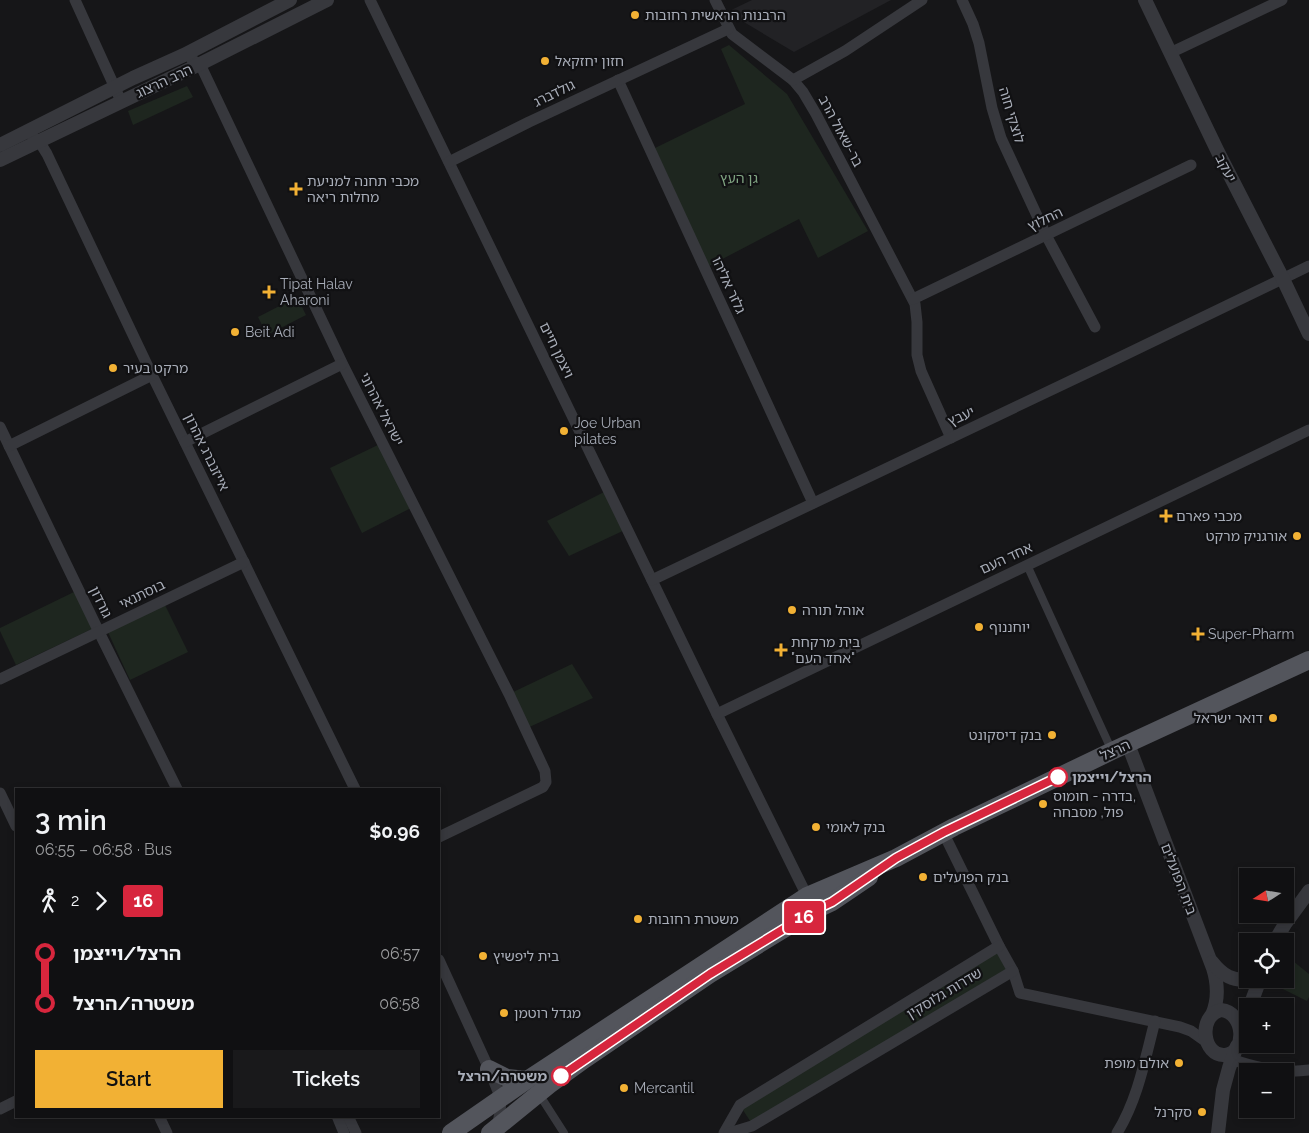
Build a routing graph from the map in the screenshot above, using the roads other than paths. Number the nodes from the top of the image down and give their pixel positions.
1 (75, 0) edge
2 (290, 0) edge
3 (327, 0) edge
4 (370, 0) edge
5 (715, 0) edge
6 (922, 0) edge
7 (962, 0) edge
8 (1145, 0) edge
9 (1282, 0) edge
10 (728, 29) junction
11 (1170, 54) junction
12 (184, 56) junction
13 (200, 64) junction
14 (618, 80) junction
15 (792, 80) junction
16 (115, 87) junction
17 (121, 101) junction
18 (27, 132) junction
19 (39, 141) junction
20 (0, 145) edge
21 (0, 160) edge
22 (449, 162) junction
23 (1191, 165) dead end
24 (1046, 235) junction
25 (1309, 266) edge
26 (1283, 279) junction
27 (912, 300) junction
28 (1095, 327) dead end
29 (1309, 334) edge
30 (342, 364) junction
31 (152, 375) junction
32 (0, 427) edge
33 (1309, 430) edge
34 (951, 438) junction
35 (186, 442) junction
36 (8, 446) junction
37 (813, 503) junction
38 (244, 562) junction
39 (1027, 565) junction
40 (652, 580) junction
41 (99, 632) junction
42 (1309, 660) edge
43 (0, 679) edge
44 (717, 714) junction
45 (1128, 744) junction
46 (1112, 752) junction
47 (177, 788) edge
48 (355, 788) edge
49 (0, 794) edge
50 (15, 824) edge
51 (944, 832) junction
52 (440, 837) edge
53 (1309, 891) edge
54 (811, 903) junction
55 (1280, 933) edge
56 (999, 946) junction
57 (1210, 959) junction
58 (440, 962) edge
59 (1013, 970) junction
60 (1239, 980) edge
61 (1210, 1017) junction
62 (1155, 1021) junction
63 (1180, 1026) junction
64 (1239, 1028) edge
65 (1225, 1049) junction
66 (489, 1069) junction
67 (1309, 1070) edge
68 (527, 1080) junction
69 (1223, 1090) junction
70 (539, 1094) junction
71 (501, 1099) junction
72 (15, 1102) edge
73 (0, 1109) edge
74 (160, 1118) edge
75 (337, 1118) edge
76 (349, 1118) edge
77 (493, 1131) edge
78 (167, 1133) edge
79 (344, 1133) edge
80 (356, 1133) edge
81 (451, 1133) edge
82 (564, 1133) edge
83 (724, 1133) edge
84 (729, 1133) edge
85 (1117, 1133) edge
86 (1218, 1133) edge

1 - 16 street
2 - 12 street, הרב הרצוג
3 - 13 street, הרב הרצוג
4 - 22 street, ויצמן חיים
5 - 10 street, בר-שאול הרב
6 - 15 street
7 - 24 street, לוצקי חוה
8 - 11 street, יעקב
9 - 11 street
10 - 14 street, גולדברג
10 - 15 street, בר-שאול הרב
11 - 26 street, יעקב
12 - 13 street
12 - 16 street, הרב הרצוג
13 - 17 street, הרב הרצוג
13 - 30 street, ישראל אהרוני
14 - 22 street, גולדברג
14 - 37 street, גלזר אליהו
15 - 27 street, בר-שאול הרב
16 - 17 street
16 - 18 street, הרב הרצוג
17 - 19 street, הרב הרצוג
18 - 19 street, אייזנברג אהרון
18 - 20 street, הרב הרצוג
19 - 21 street, הרב הרצוג
19 - 31 street, אייזנברג אהרון
22 - 40 street, ויצמן חיים
23 - 24 street, החלוץ
24 - 27 street, החלוץ
24 - 28 street, לוצקי חוה
25 - 26 street, יעבץ
26 - 29 street, יעקב
26 - 34 street, יעבץ
27 - 34 street, בר-שאול הרב
30 - 35 street
30 - 52 street, ישראל אהרוני
31 - 35 street, אייזנברג אהרון
31 - 36 street
32 - 36 street, גורדון
33 - 39 street, אחד העם
34 - 37 street, יעבץ
35 - 38 street, אייזנברג אהרון
36 - 41 street, גורדון
37 - 40 street, יעבץ
38 - 41 street, בוסתנאי
38 - 48 street, אייזנברג אהרון
39 - 44 street, אחד העם
39 - 46 street
40 - 44 street, ויצמן חיים
41 - 43 street, בוסתנאי
41 - 47 street, גורדון
42 - 45 main road, הרצל
44 - 54 street, ויצמן חיים
45 - 46 main road, הרצל
45 - 57 street, בית הפועלים
46 - 51 main road, הרצל
49 - 50 street
51 - 54 main road, הרצל
51 - 56 street
53 - 55 street
54 - 68 main road, הרצל
54 - 70 main road, הרצל
56 - 59 street
56 - 83 street, שדרות גלוסקין
57 - 60 street
57 - 61 street, בית הפועלים
58 - 66 street
59 - 62 street
59 - 84 street, שדרות גלוסקין
61 - 63 street
61 - 65 street
61 - 65 street
62 - 63 street
62 - 85 street
63 - 65 street
64 - 65 street
65 - 67 street
65 - 69 street
65 - 69 street
66 - 68 main road
66 - 71 street
68 - 71 main road, הרצל
69 - 86 street
70 - 77 main road, הרצל
70 - 82 street
71 - 77 street
71 - 81 main road, הרצל
72 - 73 street
74 - 78 street
75 - 79 street
76 - 80 street

